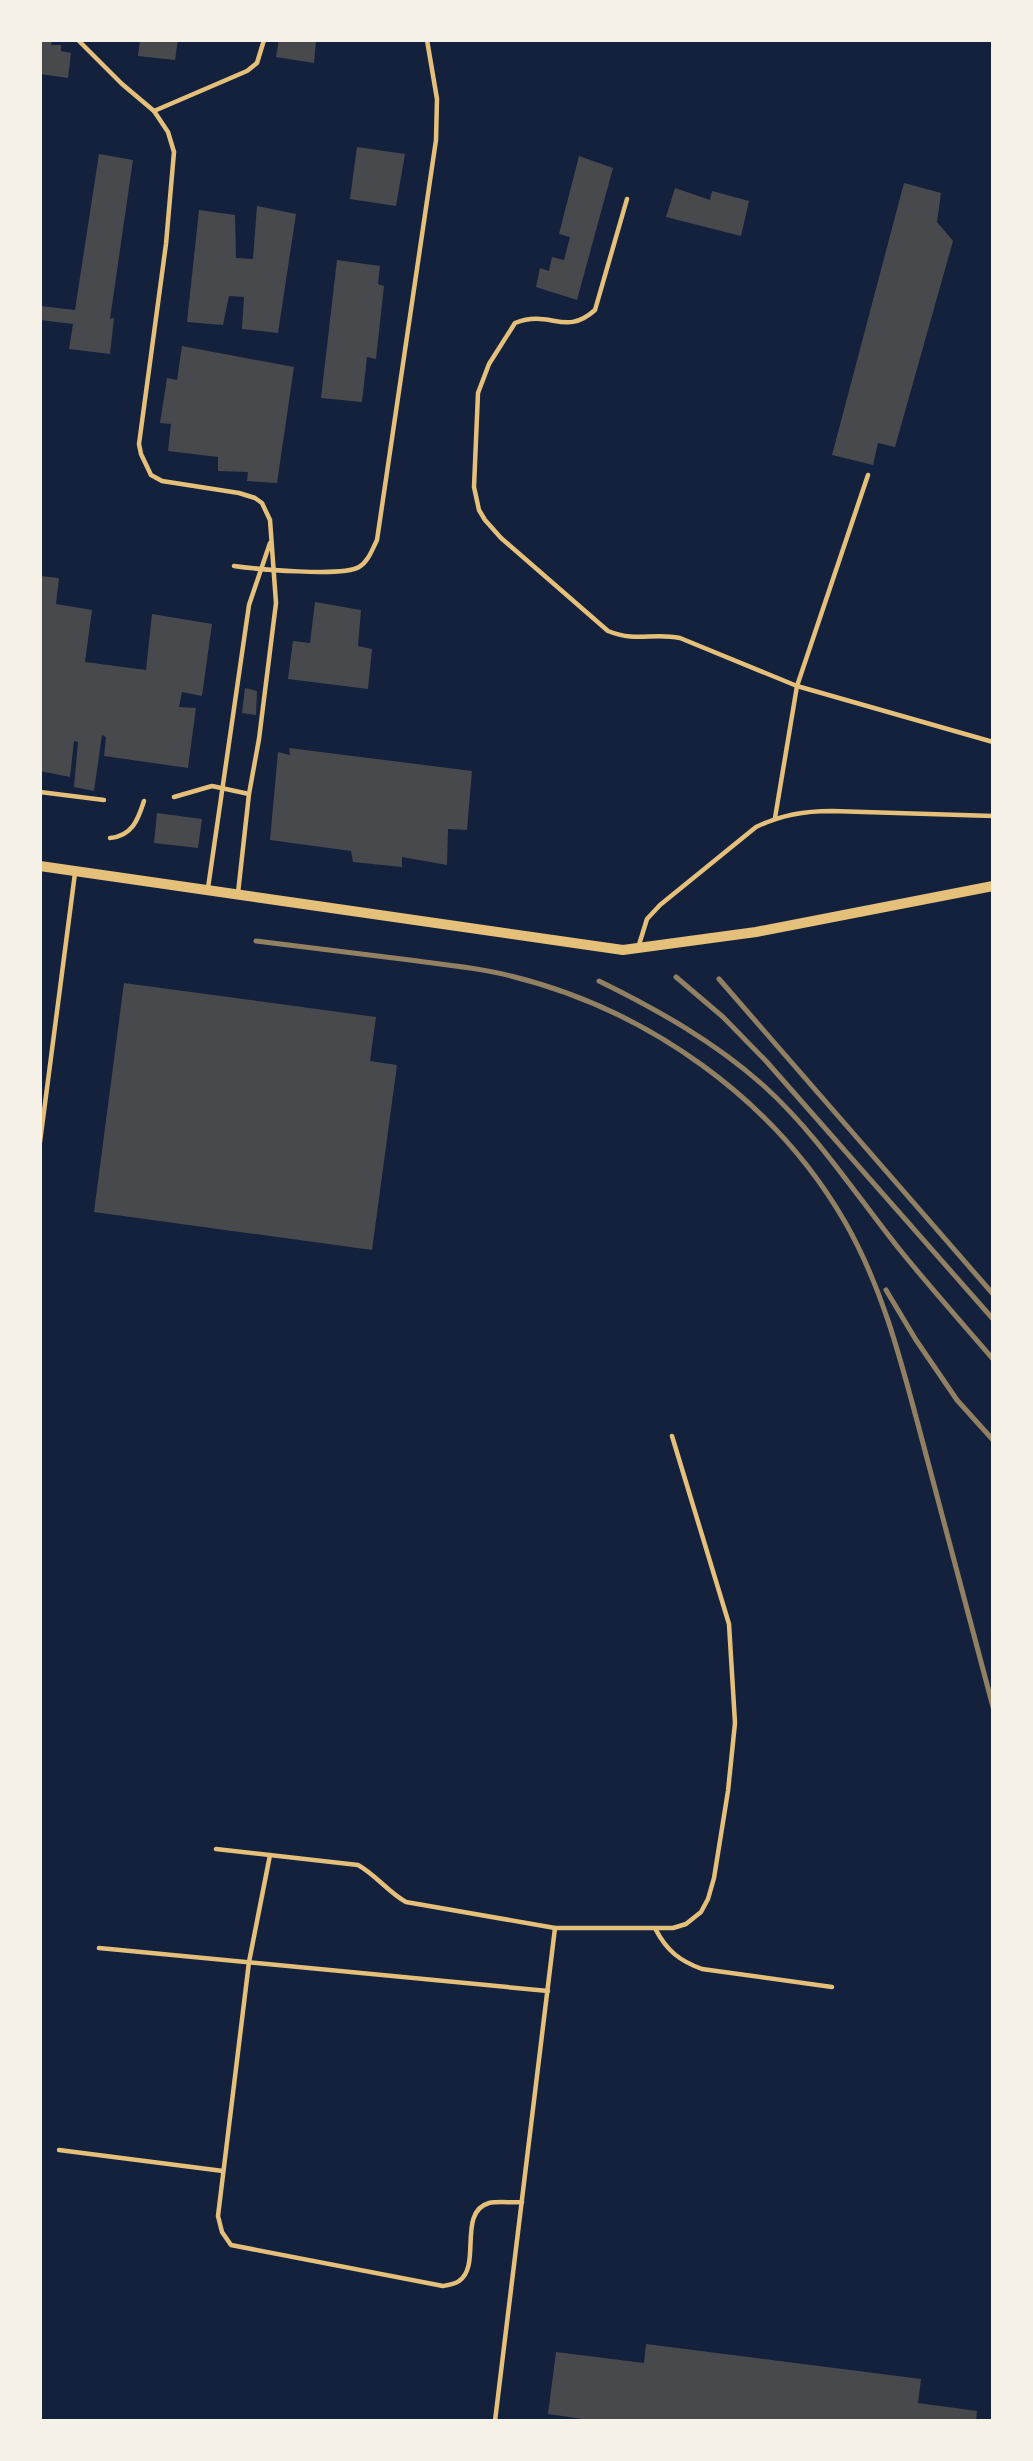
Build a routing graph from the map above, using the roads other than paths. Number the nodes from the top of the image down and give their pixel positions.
1 (78, 40) edge
2 (264, 40) edge
3 (427, 40) edge
4 (154, 111) junction
5 (627, 198) dead end
6 (868, 475) dead end
7 (272, 539) junction
8 (234, 566) dead end
9 (260, 570) junction
10 (274, 570) junction
11 (797, 686) junction
12 (993, 742) edge
13 (223, 788) junction
14 (40, 792) edge
15 (248, 794) junction
16 (174, 797) dead end
17 (104, 800) dead end
18 (144, 801) dead end
19 (993, 816) edge
20 (775, 818) junction
21 (110, 838) dead end
22 (40, 866) edge
23 (75, 871) junction
24 (993, 886) edge
25 (208, 890) junction
26 (238, 894) junction
27 (638, 948) junction
28 (40, 1142) edge
29 (672, 1436) dead end
30 (216, 1849) dead end
31 (270, 1855) junction
32 (555, 1928) junction
33 (656, 1930) junction
34 (99, 1948) dead end
35 (249, 1962) junction
36 (832, 1987) dead end
37 (548, 1991) junction
38 (59, 2151) dead end
39 (223, 2171) junction
40 (522, 2202) junction
41 (495, 2421) edge

1 - 4 lane
2 - 4 lane
3 - 10 lane
4 - 7 lane
5 - 11 lane
6 - 11 lane
7 - 9 lane
7 - 10 lane
8 - 9 lane
9 - 10 lane
9 - 13 lane
10 - 15 lane
11 - 12 lane
11 - 20 lane
13 - 15 lane
13 - 16 lane
13 - 25 lane
14 - 17 lane
15 - 26 lane
18 - 21 lane
19 - 20 lane
20 - 27 lane
22 - 23 street
23 - 25 street
23 - 28 lane
24 - 27 street
25 - 26 street
26 - 27 street
29 - 33 lane
30 - 31 lane
31 - 32 lane
31 - 35 lane
32 - 33 lane
32 - 37 lane
33 - 36 lane
34 - 35 lane
35 - 37 lane
35 - 39 lane
37 - 40 lane
38 - 39 lane
39 - 40 lane
40 - 41 lane

